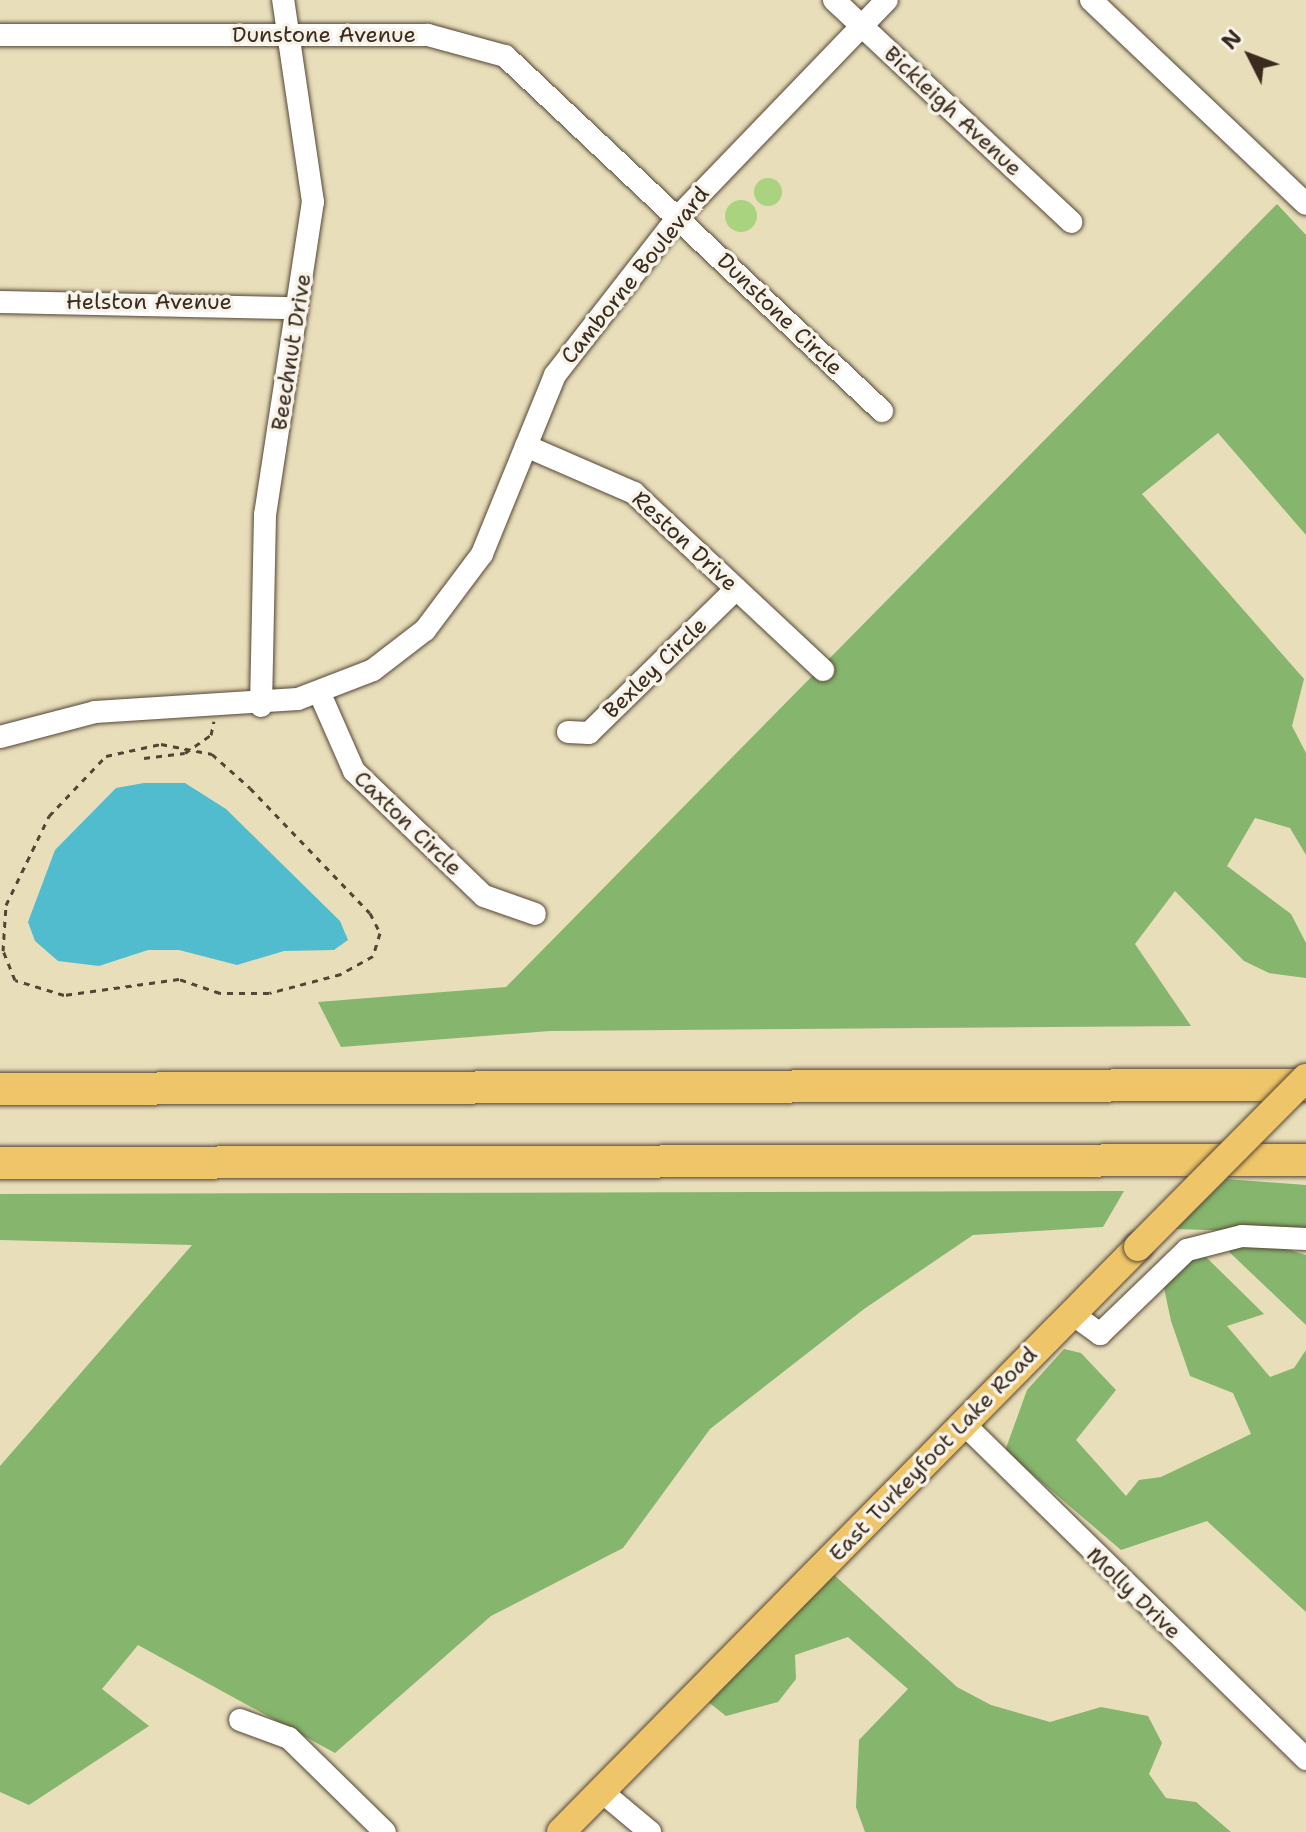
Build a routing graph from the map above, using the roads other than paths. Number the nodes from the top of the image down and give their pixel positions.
1 (283, 0) edge
2 (834, 0) edge
3 (871, 0) edge
4 (887, 0) edge
5 (1091, 0) edge
6 (858, 23) junction
7 (0, 35) edge
8 (290, 35) junction
9 (1306, 204) edge
10 (678, 217) junction
11 (1071, 222) dead end
12 (0, 302) edge
13 (297, 308) junction
14 (882, 411) dead end
15 (526, 446) junction
16 (736, 589) junction
17 (823, 670) dead end
18 (320, 694) junction
19 (261, 706) junction
20 (2, 730) edge
21 (568, 732) dead end
22 (535, 914) dead end
23 (1306, 1078) edge
24 (1306, 1085) edge
25 (0, 1089) edge
26 (1306, 1160) edge
27 (0, 1163) edge
28 (1306, 1239) edge
29 (1071, 1313) junction
30 (964, 1424) junction
31 (240, 1720) dead end
32 (1306, 1759) edge
33 (601, 1791) junction
34 (385, 1832) edge
35 (561, 1832) edge
36 (650, 1832) edge

1 - 8 street, Beechnut Drive
2 - 6 street, Bickleigh Avenue
3 - 6 street, Camborne Boulevard
4 - 6 street, Camborne Boulevard
5 - 9 street
6 - 10 street, Camborne Boulevard
6 - 11 street, Bickleigh Avenue
7 - 8 street, Dunstone Avenue
8 - 10 street, Dunstone Avenue
8 - 13 street, Beechnut Drive
10 - 14 street, Dunstone Circle
10 - 15 street, Camborne Boulevard
12 - 13 street, Helston Avenue
13 - 19 street, Beechnut Drive
15 - 16 street, Reston Drive
15 - 18 street, Camborne Boulevard
16 - 17 street, Reston Drive
16 - 21 street, Bexley Circle
18 - 19 street, Camborne Boulevard
18 - 22 street, Caxton Circle
19 - 20 street, Camborne Boulevard
23 - 29 main road, East Turkeyfoot Lake Road, bridge
24 - 25 highway
26 - 27 highway
28 - 29 street
29 - 30 main road, East Turkeyfoot Lake Road
30 - 32 street, Molly Drive
30 - 33 main road, East Turkeyfoot Lake Road
31 - 34 street
33 - 35 main road, East Turkeyfoot Lake Road
33 - 36 street

